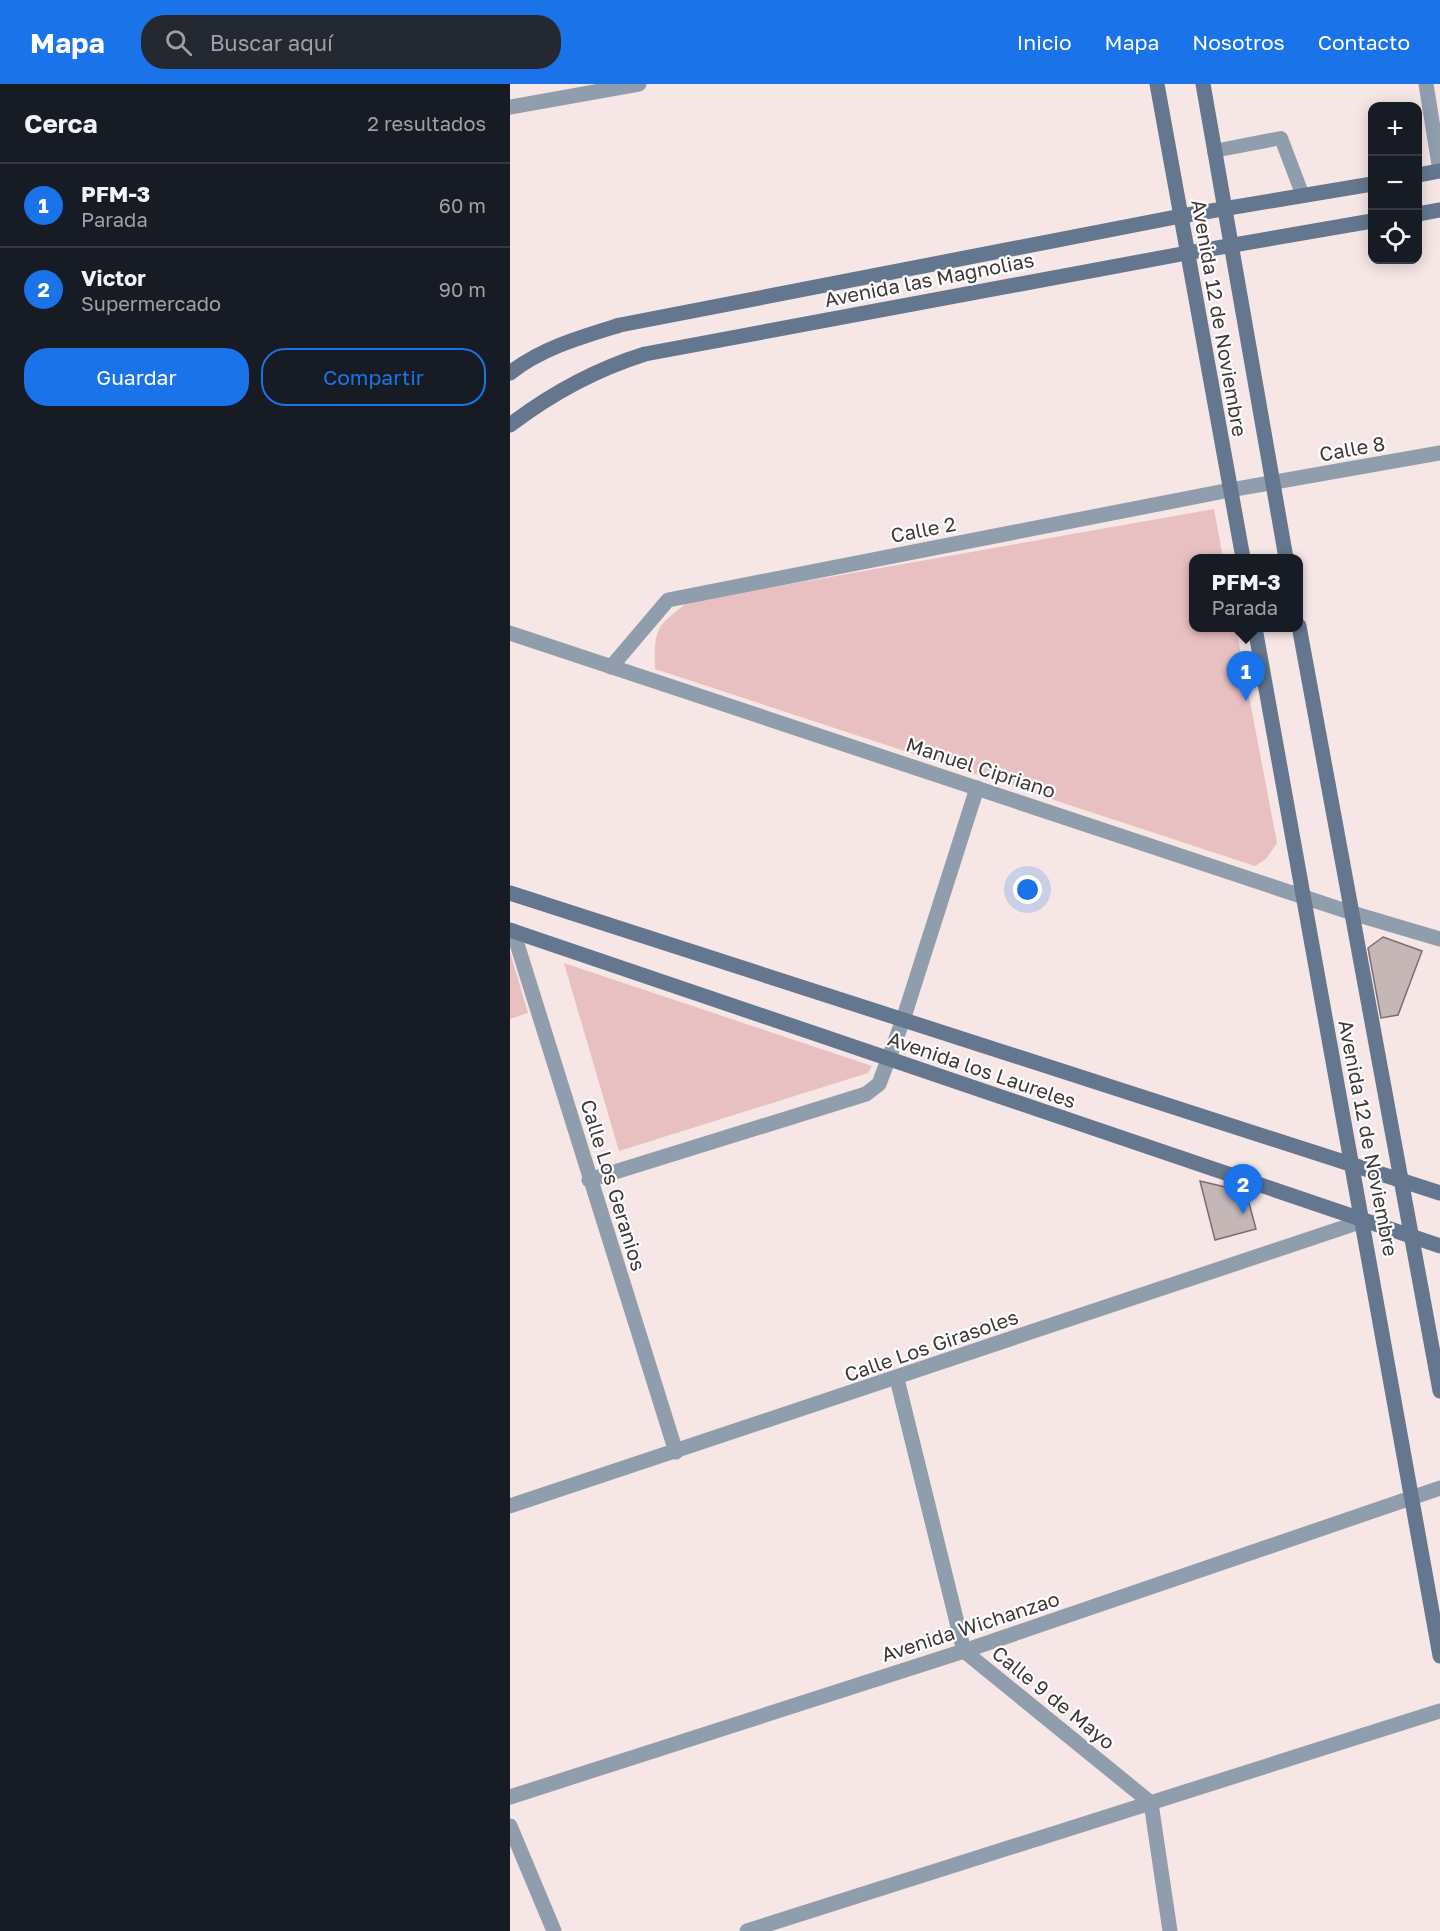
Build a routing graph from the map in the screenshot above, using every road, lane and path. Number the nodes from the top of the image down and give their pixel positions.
1 (639, 84) edge
2 (1157, 84) edge
3 (1203, 84) edge
4 (1426, 84) edge
5 (510, 107) edge
6 (1214, 151) junction
7 (1440, 171) edge
8 (1422, 174) edge
9 (1368, 185) edge
10 (1303, 196) junction
11 (1224, 209) junction
12 (1440, 210) edge
13 (1422, 213) edge
14 (1181, 216) junction
15 (1368, 222) edge
16 (1230, 245) junction
17 (1187, 253) junction
18 (510, 373) edge
19 (510, 425) edge
20 (1440, 453) edge
21 (1272, 483) junction
22 (1230, 490) junction
23 (1241, 554) edge
24 (1285, 554) edge
25 (1256, 632) edge
26 (1300, 632) edge
27 (510, 633) edge
28 (611, 667) junction
29 (977, 788) junction
30 (510, 893) edge
31 (1304, 896) junction
32 (1352, 913) junction
33 (512, 931) edge
34 (1440, 939) edge
35 (903, 1020) junction
36 (889, 1059) junction
37 (1351, 1165) junction
38 (590, 1180) junction
39 (1402, 1181) junction
40 (1440, 1192) edge
41 (1364, 1221) junction
42 (1413, 1238) junction
43 (1440, 1246) edge
44 (897, 1379) junction
45 (1440, 1391) edge
46 (676, 1452) junction
47 (1440, 1488) edge
48 (1413, 1496) junction
49 (510, 1506) edge
50 (964, 1651) junction
51 (1440, 1656) edge
52 (1440, 1712) edge
53 (510, 1797) edge
54 (1151, 1803) junction
55 (510, 1826) edge
56 (554, 1931) edge
57 (747, 1931) edge
58 (1170, 1931) edge

1 - 5 street
2 - 14 main road, Avenida 12 de Noviembre
3 - 6 main road, Avenida 12 de Noviembre
4 - 7 street
6 - 10 lane
6 - 11 main road, Avenida 12 de Noviembre
7 - 8 main road
9 - 10 main road, Avenida las Magnolias
10 - 11 main road, Avenida las Magnolias
11 - 14 main road, Avenida las Magnolias
11 - 16 main road, Avenida 12 de Noviembre
12 - 13 main road
14 - 17 main road, Avenida 12 de Noviembre
14 - 18 main road, Avenida las Magnolias
15 - 16 main road, Avenida las Magnolias
16 - 17 main road, Avenida las Magnolias
16 - 21 main road, Avenida 12 de Noviembre
17 - 19 main road, Avenida las Magnolias
17 - 22 main road, Avenida 12 de Noviembre
20 - 21 street, Calle 8
21 - 22 street, Calle 2
21 - 24 main road, Avenida 12 de Noviembre
22 - 23 main road, Avenida 12 de Noviembre
22 - 28 street, Calle 2
25 - 31 main road, Avenida 12 de Noviembre
26 - 32 main road, Avenida 12 de Noviembre
27 - 28 street, Manuel Cipriano
28 - 29 street, Manuel Cipriano
29 - 31 street, Manuel Cipriano
29 - 35 street
30 - 35 main road, Avenida los Laureles
31 - 32 street, Manuel Cipriano
31 - 37 main road, Avenida 12 de Noviembre
32 - 34 street, Manuel Cipriano
32 - 39 main road, Avenida 12 de Noviembre
33 - 36 main road, Avenida los Laureles
33 - 38 street, Calle Los Geranios
35 - 36 street
35 - 37 main road, Avenida los Laureles
36 - 38 street
36 - 41 main road, Avenida los Laureles
37 - 39 main road, Avenida los Laureles
37 - 41 main road, Avenida 12 de Noviembre
38 - 46 street, Calle Los Geranios
39 - 40 main road, Avenida los Laureles
39 - 42 main road, Avenida 12 de Noviembre
41 - 42 main road, Avenida los Laureles
41 - 44 street, Calle Los Girasoles
41 - 48 main road, Avenida 12 de Noviembre
42 - 43 main road, Avenida los Laureles
42 - 45 main road, Avenida 12 de Noviembre
44 - 46 street, Calle Los Girasoles
44 - 50 street, Calle 9 de Mayo
46 - 49 street, Calle Los Girasoles
47 - 48 street, Avenida Wichanzao
48 - 50 street, Avenida Wichanzao
48 - 51 main road, Avenida 12 de Noviembre
50 - 53 street, Avenida Wichanzao
50 - 54 street, Calle 9 de Mayo
52 - 54 street
54 - 57 street
54 - 58 street
55 - 56 street

